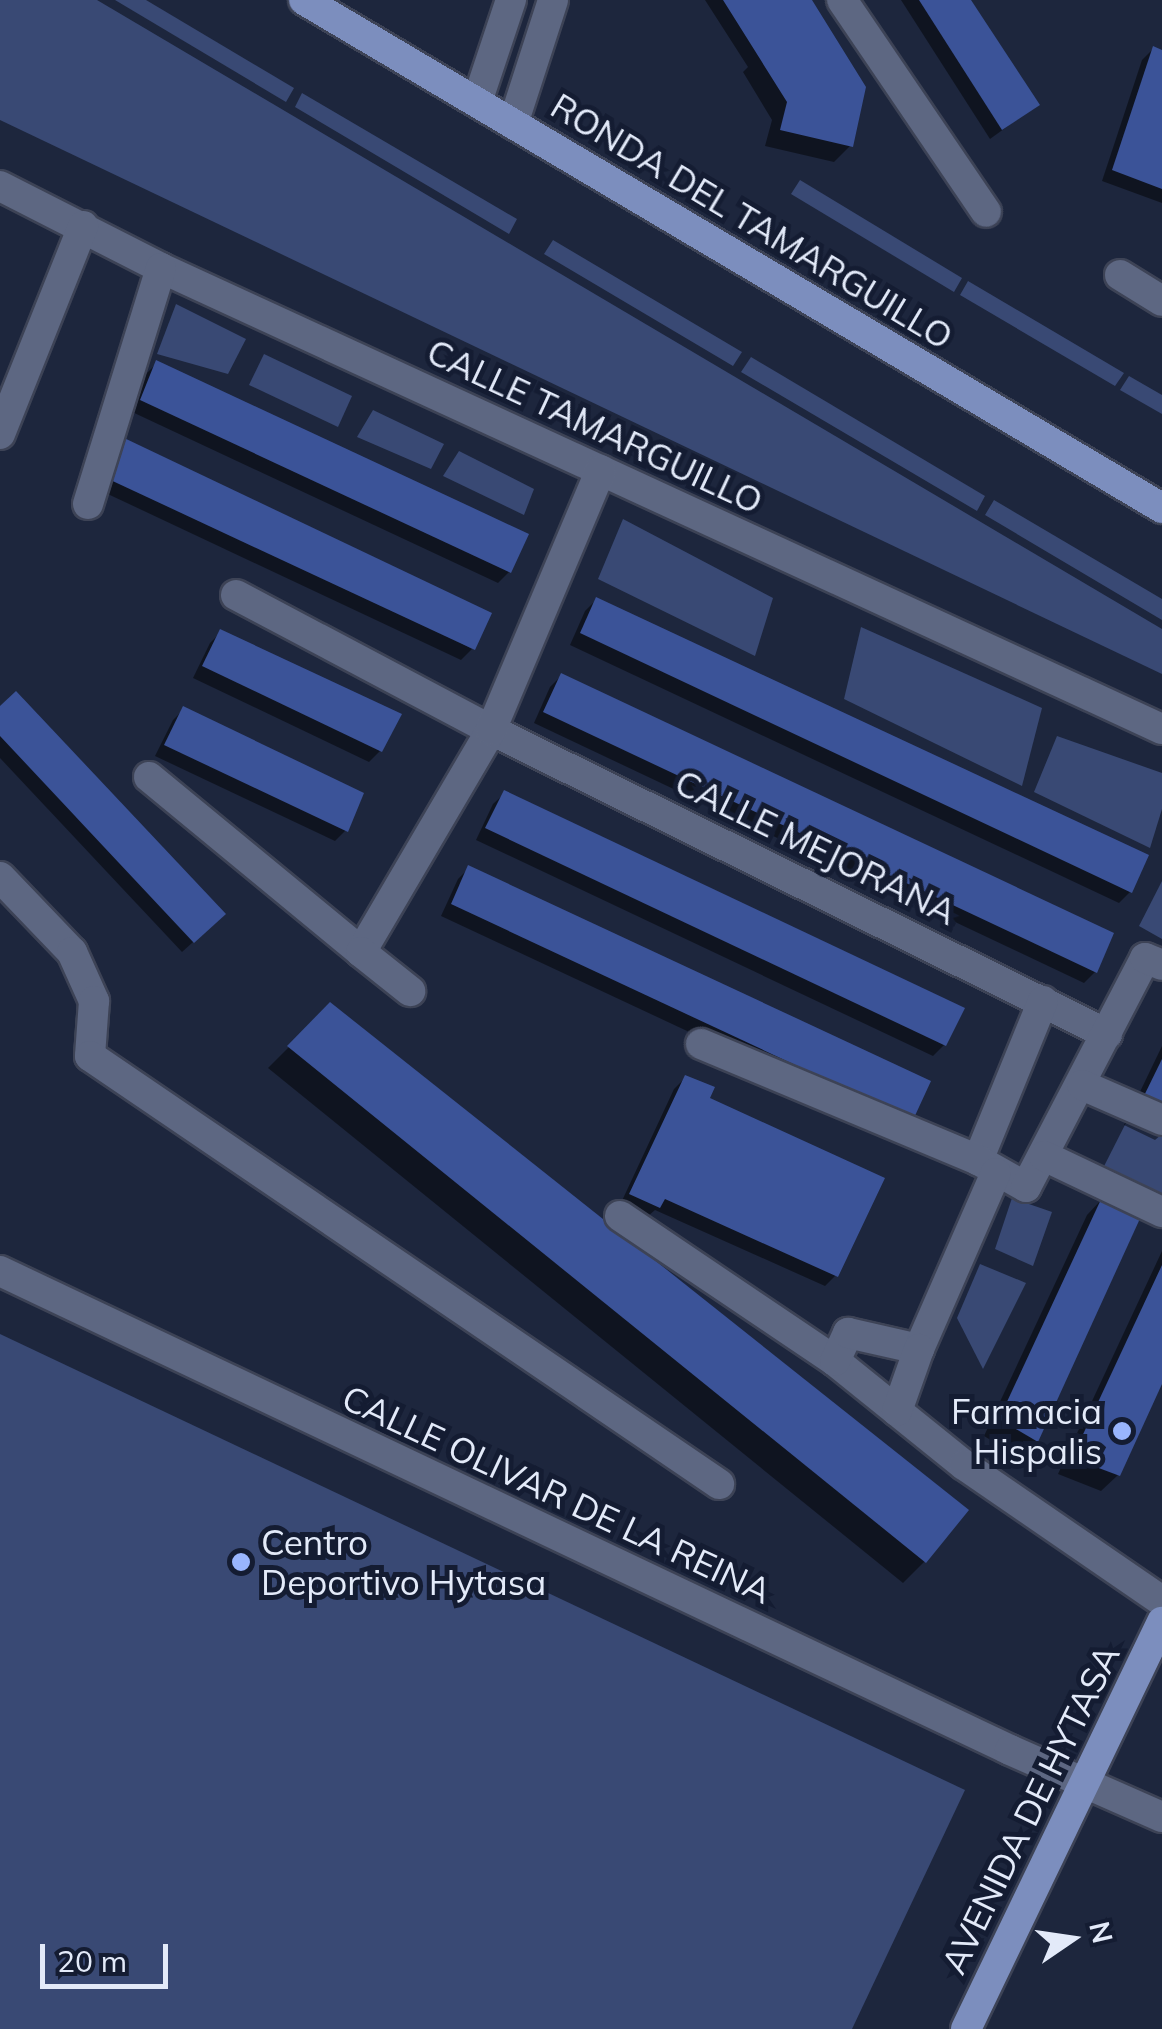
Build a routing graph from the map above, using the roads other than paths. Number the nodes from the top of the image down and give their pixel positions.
1 (304, 0) edge
2 (510, 0) edge
3 (552, 0) edge
4 (842, 0) edge
5 (478, 102) junction
6 (514, 124) junction
7 (0, 186) edge
8 (986, 212) dead end
9 (83, 226) junction
10 (161, 268) junction
11 (1120, 276) dead end
12 (1162, 302) edge
13 (0, 434) edge
14 (601, 470) junction
15 (88, 504) dead end
16 (1162, 508) edge
17 (236, 595) dead end
18 (1162, 729) edge
19 (491, 730) junction
20 (149, 776) dead end
21 (0, 876) edge
22 (361, 952) junction
23 (1153, 961) edge
24 (410, 991) dead end
25 (1042, 1000) junction
26 (1107, 1034) junction
27 (701, 1044) dead end
28 (1082, 1085) junction
29 (1162, 1120) edge
30 (1044, 1156) junction
31 (987, 1167) junction
32 (1162, 1212) edge
33 (620, 1216) dead end
34 (0, 1271) edge
35 (918, 1349) junction
36 (834, 1361) junction
37 (897, 1411) junction
38 (719, 1484) dead end
39 (1162, 1601) edge
40 (1162, 1622) edge
41 (1084, 1780) junction
42 (1162, 1817) edge
43 (966, 2029) edge

1 - 5 main road, RONDA DEL TAMARGUILLO
2 - 5 street
3 - 6 street
4 - 8 street
5 - 6 main road, RONDA DEL TAMARGUILLO
6 - 16 main road, RONDA DEL TAMARGUILLO
7 - 9 street, CALLE TAMARGUILLO
9 - 10 street, CALLE TAMARGUILLO
9 - 13 street
10 - 14 street, CALLE TAMARGUILLO
10 - 15 street
11 - 12 street
14 - 18 street, CALLE TAMARGUILLO
14 - 19 street
17 - 19 street, CALLE MEJORANA
19 - 22 street
19 - 25 street, CALLE MEJORANA
20 - 22 street
21 - 38 street
22 - 24 street
23 - 26 street
25 - 26 street, CALLE MEJORANA
25 - 31 street
26 - 28 street
27 - 31 street
28 - 29 street
28 - 30 street
30 - 31 street
30 - 32 street
31 - 35 street
33 - 36 street
34 - 41 street, CALLE OLIVAR DE LA REINA
35 - 36 street
35 - 37 street
36 - 37 street
37 - 39 street
40 - 41 main road, AVENIDA DE HYTASA
41 - 42 street, CALLE OLIVAR DE LA REINA
41 - 43 main road, AVENIDA DE HYTASA

